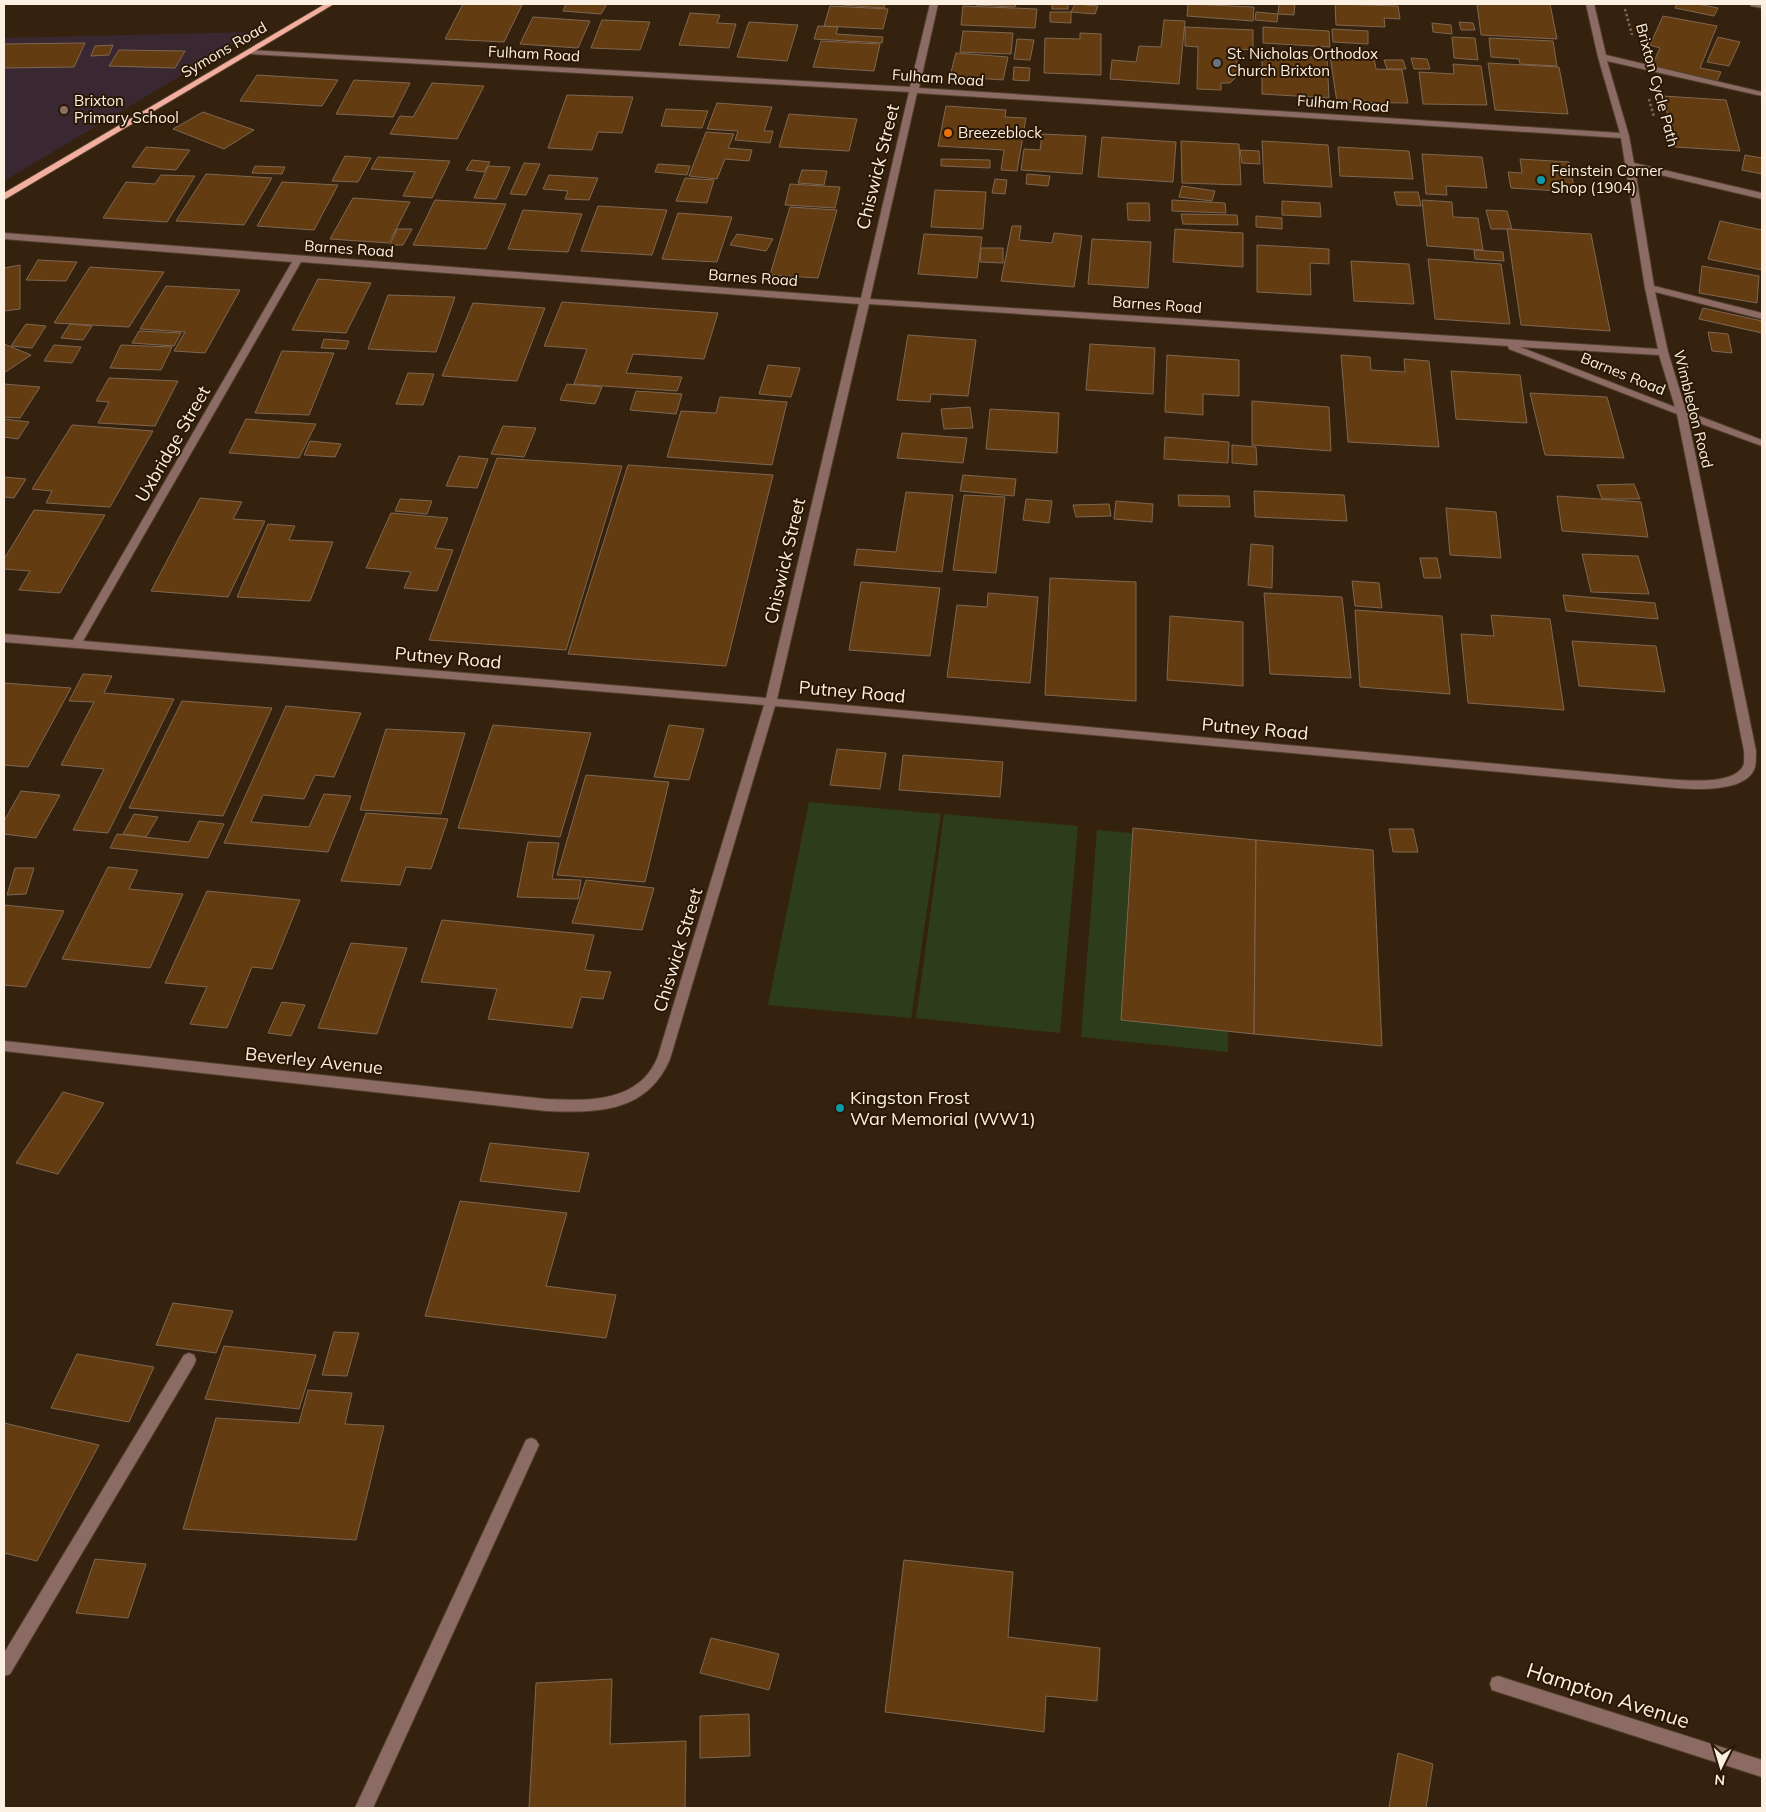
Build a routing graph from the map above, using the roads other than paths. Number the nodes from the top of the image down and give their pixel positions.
1 (330, 4) edge
2 (934, 4) edge
3 (1590, 4) edge
4 (1754, 4) edge
5 (1762, 6) edge
6 (250, 52) junction
7 (1602, 58) junction
8 (915, 90) junction
9 (1762, 94) edge
10 (1625, 136) junction
11 (1630, 165) junction
12 (4, 196) edge
13 (1762, 196) edge
14 (4, 236) edge
15 (298, 260) junction
16 (1650, 288) junction
17 (863, 301) junction
18 (1762, 316) edge
19 (1500, 343) junction
20 (1663, 352) junction
21 (1682, 415) junction
22 (1762, 443) edge
23 (4, 638) edge
24 (76, 644) junction
25 (771, 702) junction
26 (1697, 785) joint
27 (4, 1046) edge
28 (619, 1102) joint
29 (189, 1360) dead end
30 (531, 1445) dead end
31 (4, 1668) edge
32 (1498, 1684) dead end
33 (1762, 1769) edge
34 (364, 1808) edge

1 - 6 main road, Symons Road
2 - 8 street, Chiswick Street
3 - 7 street, Wimbledon Road
4 - 5 street
6 - 8 street, Fulham Road
6 - 12 main road, Symons Road
7 - 9 street
7 - 10 street, Wimbledon Road
8 - 10 street, Fulham Road
8 - 17 street, Chiswick Street
10 - 11 street, Wimbledon Road
11 - 13 street
11 - 16 street, Wimbledon Road
14 - 15 street, Barnes Road
15 - 17 street, Barnes Road
15 - 24 street, Uxbridge Street
16 - 18 street
16 - 20 street, Wimbledon Road
17 - 19 street, Barnes Road
17 - 25 street, Chiswick Street
19 - 20 street, Barnes Road
19 - 21 street, Barnes Road
20 - 21 street, Wimbledon Road
21 - 22 street, Barnes Road
21 - 26 street, Wimbledon Road
23 - 24 street, Putney Road
24 - 25 street, Putney Road
25 - 26 street, Putney Road
25 - 28 street, Chiswick Street
27 - 28 street, Beverley Avenue
29 - 31 street
30 - 34 street
32 - 33 street, Hampton Avenue

